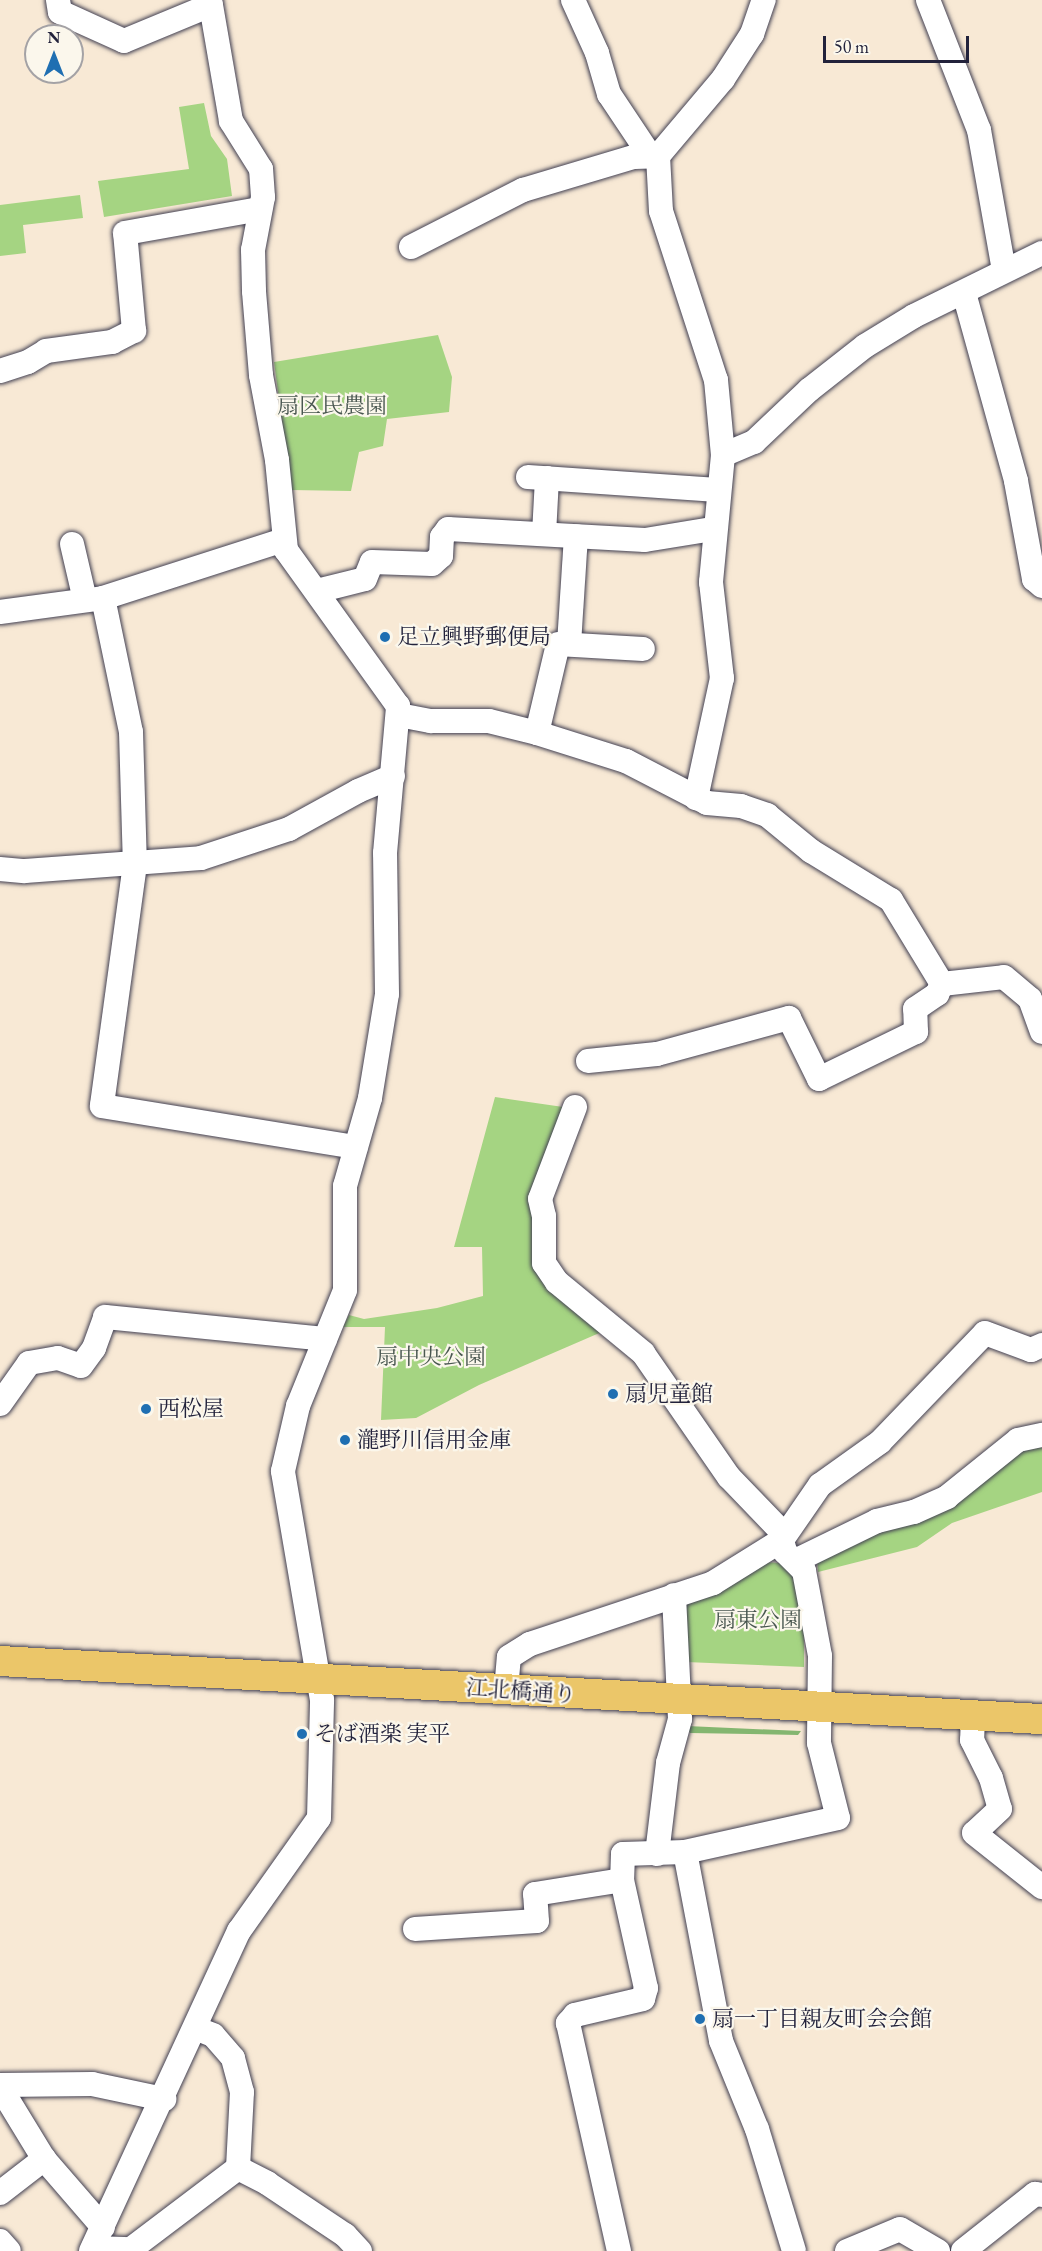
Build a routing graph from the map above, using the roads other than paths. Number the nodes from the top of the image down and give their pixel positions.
1 (58, 0) edge
2 (573, 0) edge
3 (764, 0) edge
4 (928, 0) edge
5 (211, 2) edge
6 (653, 155) junction
7 (260, 209) junction
8 (411, 247) dead end
9 (1042, 253) edge
10 (1004, 270) junction
11 (964, 293) junction
12 (0, 371) edge
13 (723, 455) junction
14 (718, 490) junction
15 (714, 529) junction
16 (544, 534) junction
17 (576, 536) junction
18 (284, 540) junction
19 (72, 544) dead end
20 (1042, 586) edge
21 (317, 591) junction
22 (94, 599) junction
23 (0, 612) edge
24 (569, 644) junction
25 (642, 649) dead end
26 (399, 715) junction
27 (537, 733) junction
28 (393, 776) junction
29 (696, 798) junction
30 (135, 864) junction
31 (0, 869) edge
32 (942, 984) junction
33 (1036, 996) edge
34 (1042, 1032) edge
35 (588, 1061) dead end
36 (575, 1107) dead end
37 (356, 1147) junction
38 (325, 1339) junction
39 (1042, 1346) edge
40 (0, 1404) edge
41 (1042, 1436) edge
42 (782, 1540) junction
43 (796, 1560) junction
44 (674, 1595) junction
45 (0, 1661) edge
46 (320, 1678) junction
47 (506, 1690) junction
48 (680, 1700) junction
49 (818, 1706) junction
50 (973, 1715) junction
51 (1042, 1719) edge
52 (685, 1852) junction
53 (657, 1854) junction
54 (622, 1880) junction
55 (1042, 1887) edge
56 (415, 1929) dead end
57 (197, 2029) junction
58 (0, 2086) edge
59 (164, 2099) junction
60 (44, 2159) junction
61 (237, 2168) junction
62 (0, 2193) edge
63 (1042, 2195) edge
64 (0, 2241) edge
65 (96, 2242) edge
66 (9, 2251) edge
67 (360, 2251) edge
68 (619, 2251) edge
69 (794, 2251) edge
70 (847, 2251) edge
71 (938, 2251) edge
72 (963, 2251) edge

1 - 5 street
2 - 6 street
3 - 6 street
4 - 10 street
5 - 7 street
6 - 8 street
6 - 13 street
7 - 12 street
7 - 18 street
9 - 10 street
10 - 11 street
11 - 13 street
11 - 20 street
13 - 14 street
14 - 15 street
14 - 16 street
15 - 17 street
15 - 29 street
16 - 17 street
16 - 21 street
17 - 24 street
18 - 21 street
18 - 22 street
19 - 22 street
21 - 26 street
22 - 23 street
22 - 30 street
24 - 25 street
24 - 27 street
26 - 27 street
26 - 28 street
27 - 29 street
28 - 30 street
28 - 37 street
29 - 32 street
30 - 31 street
30 - 37 street
32 - 33 street
32 - 35 street
33 - 34 street
36 - 42 street
37 - 38 street
38 - 40 street
38 - 46 street
39 - 42 street
41 - 43 street
42 - 43 street
42 - 44 street
43 - 49 street
44 - 47 street
44 - 48 street
45 - 46 main road, 江北橋通り
46 - 47 main road, 江北橋通り
46 - 57 street
47 - 48 main road, 江北橋通り
48 - 49 main road, 江北橋通り
48 - 53 street
49 - 50 main road, 江北橋通り
49 - 52 street
50 - 51 main road, 江北橋通り
50 - 55 street
52 - 53 street
52 - 69 street
53 - 54 street
54 - 56 street
54 - 68 street
57 - 59 street
57 - 61 street
58 - 59 street
58 - 60 street
59 - 65 street
60 - 62 street
60 - 65 street
61 - 65 street
61 - 67 street
63 - 72 street
64 - 66 street
70 - 71 street

